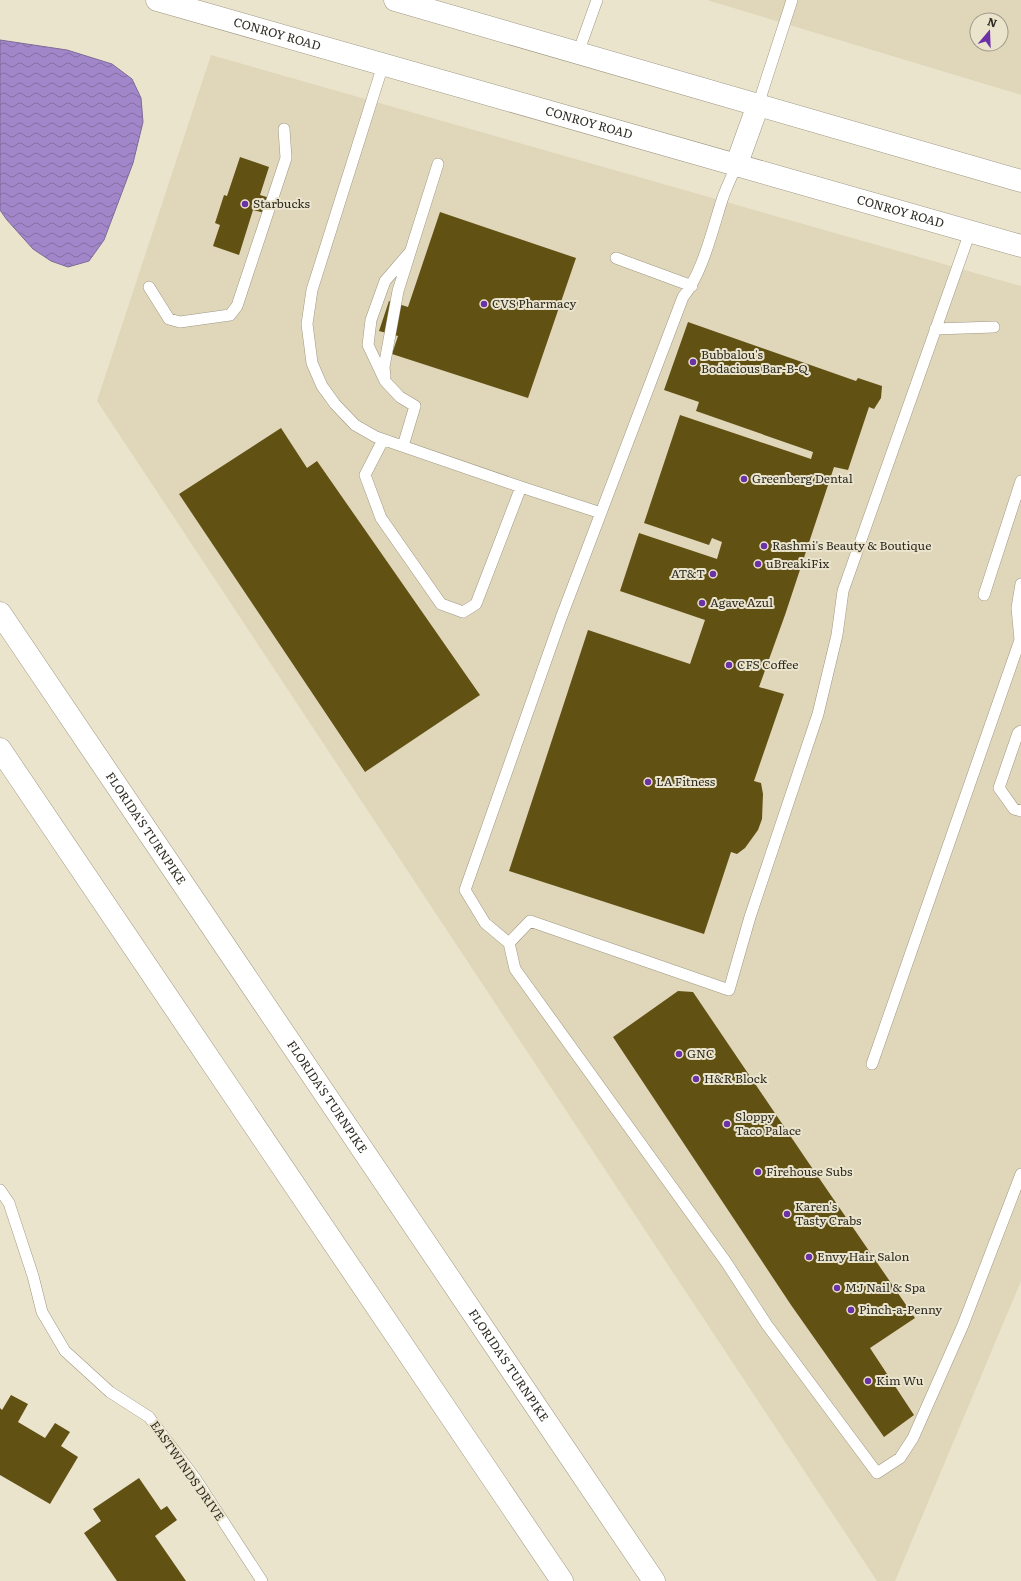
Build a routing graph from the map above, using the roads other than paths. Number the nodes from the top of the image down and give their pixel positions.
1 (157, 0) edge
2 (182, 0) edge
3 (395, 0) edge
4 (597, 0) edge
5 (792, 0) edge
6 (203, 14) junction
7 (578, 53) junction
8 (383, 65) junction
9 (758, 105) junction
10 (284, 129) dead end
11 (438, 164) dead end
12 (736, 166) junction
13 (1021, 181) edge
14 (970, 232) junction
15 (1021, 246) edge
16 (410, 252) junction
17 (616, 258) dead end
18 (692, 286) junction
19 (148, 287) dead end
20 (994, 327) dead end
21 (935, 329) junction
22 (385, 381) junction
23 (383, 440) junction
24 (403, 446) junction
25 (1021, 482) edge
26 (521, 487) junction
27 (601, 513) junction
28 (1021, 584) edge
29 (984, 595) dead end
30 (0, 613) edge
31 (1021, 731) edge
32 (0, 749) edge
33 (1021, 811) edge
34 (509, 943) junction
35 (872, 1064) dead end
36 (1021, 1174) edge
37 (0, 1190) edge
38 (262, 1581) edge
39 (562, 1581) edge
40 (654, 1581) edge

1 - 6 main road, CONROY ROAD
2 - 6 main road
3 - 7 main road
4 - 7 lane
5 - 9 lane
6 - 8 main road, CONROY ROAD
7 - 9 main road
8 - 12 main road, CONROY ROAD
8 - 23 lane
9 - 12 main road
9 - 13 main road
10 - 19 lane
11 - 16 lane
12 - 14 main road, CONROY ROAD
12 - 18 lane
14 - 15 main road, CONROY ROAD
14 - 21 lane
16 - 22 lane
16 - 22 lane
17 - 18 lane
18 - 27 lane
20 - 21 lane
21 - 34 lane
22 - 24 lane
23 - 24 lane
23 - 26 lane
24 - 26 lane
25 - 29 lane
26 - 27 lane
27 - 34 lane
28 - 35 lane
30 - 40 main road, FLORIDA'S TURNPIKE
31 - 33 lane
32 - 39 main road
34 - 36 lane
37 - 38 lane, EASTWINDS DRIVE

